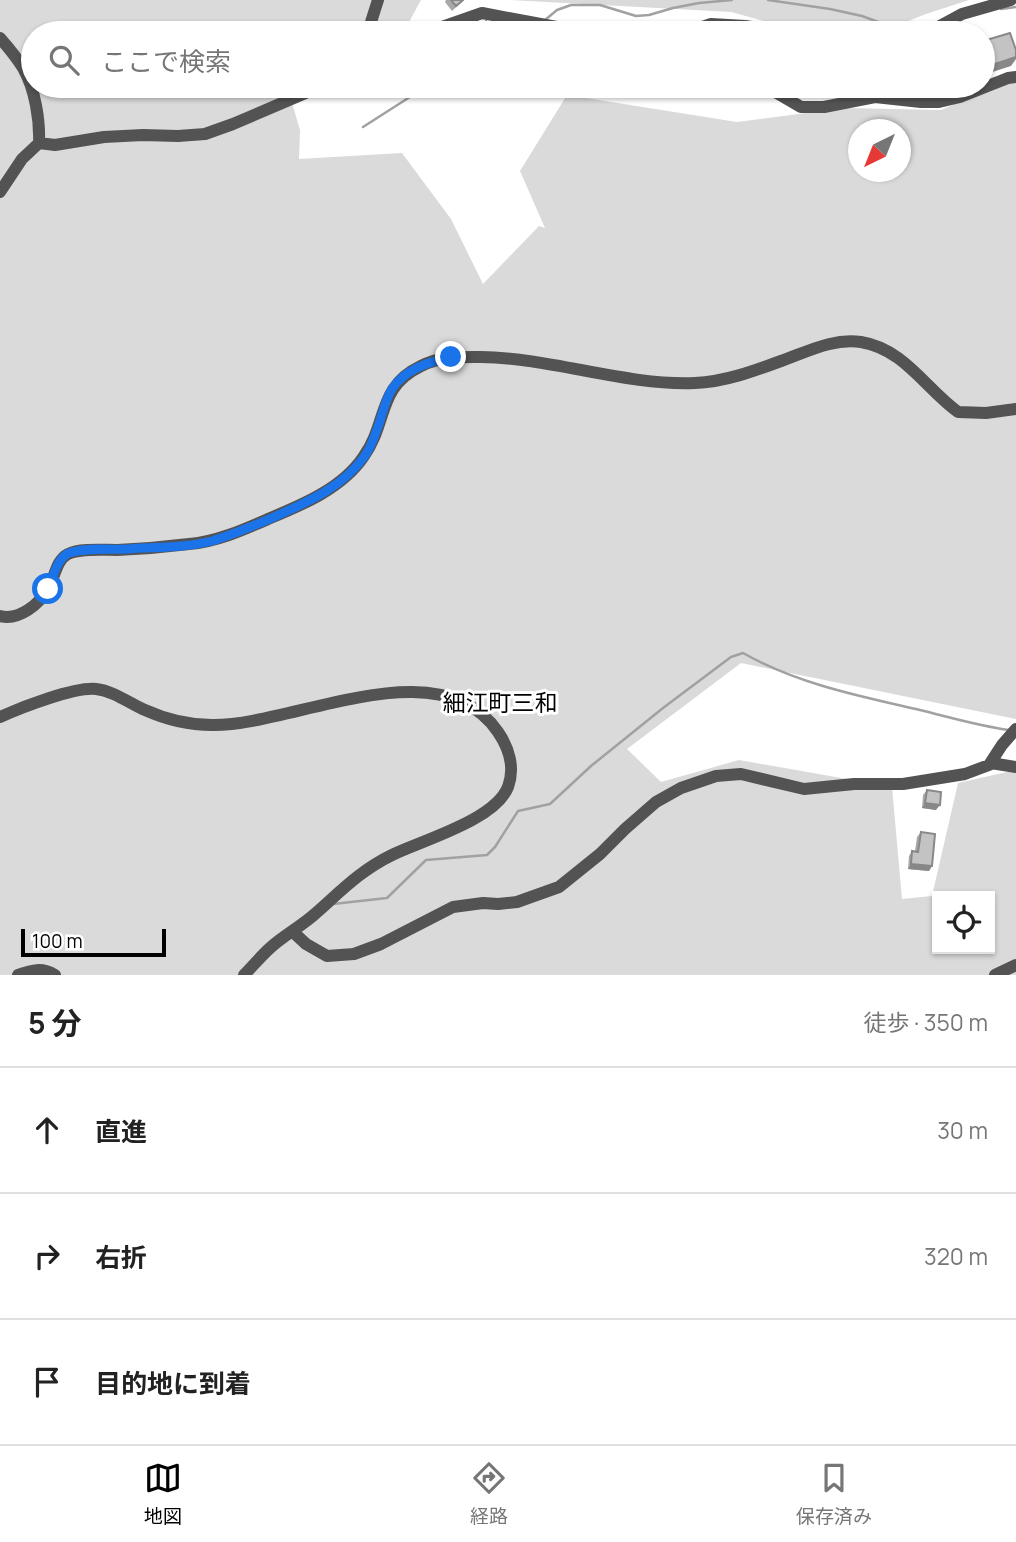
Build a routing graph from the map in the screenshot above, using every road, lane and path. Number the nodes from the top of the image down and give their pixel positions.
1 (378, 0) edge
2 (1011, 0) edge
3 (371, 21) edge
4 (459, 21) edge
5 (525, 21) edge
6 (949, 21) edge
7 (0, 38) edge
8 (21, 65) edge
9 (1016, 77) edge
10 (995, 83) edge
11 (34, 98) edge
12 (294, 98) edge
13 (786, 98) edge
14 (870, 98) edge
15 (884, 98) edge
16 (956, 98) edge
17 (39, 143) junction
18 (0, 192) edge
19 (1016, 409) edge
20 (0, 616) edge
21 (0, 716) edge
22 (1014, 731) edge
23 (991, 764) junction
24 (1016, 767) edge
25 (292, 931) junction
26 (1016, 965) edge
27 (18, 975) edge
28 (55, 975) edge
29 (244, 975) edge
30 (995, 975) edge

1 - 3 street
2 - 6 street
4 - 5 street
7 - 8 street
9 - 10 street
11 - 17 street
12 - 17 street
13 - 14 street
15 - 16 street
17 - 18 street
19 - 20 street
21 - 25 street
22 - 23 street
23 - 24 street
23 - 25 street
25 - 29 street
26 - 30 street
27 - 28 street

